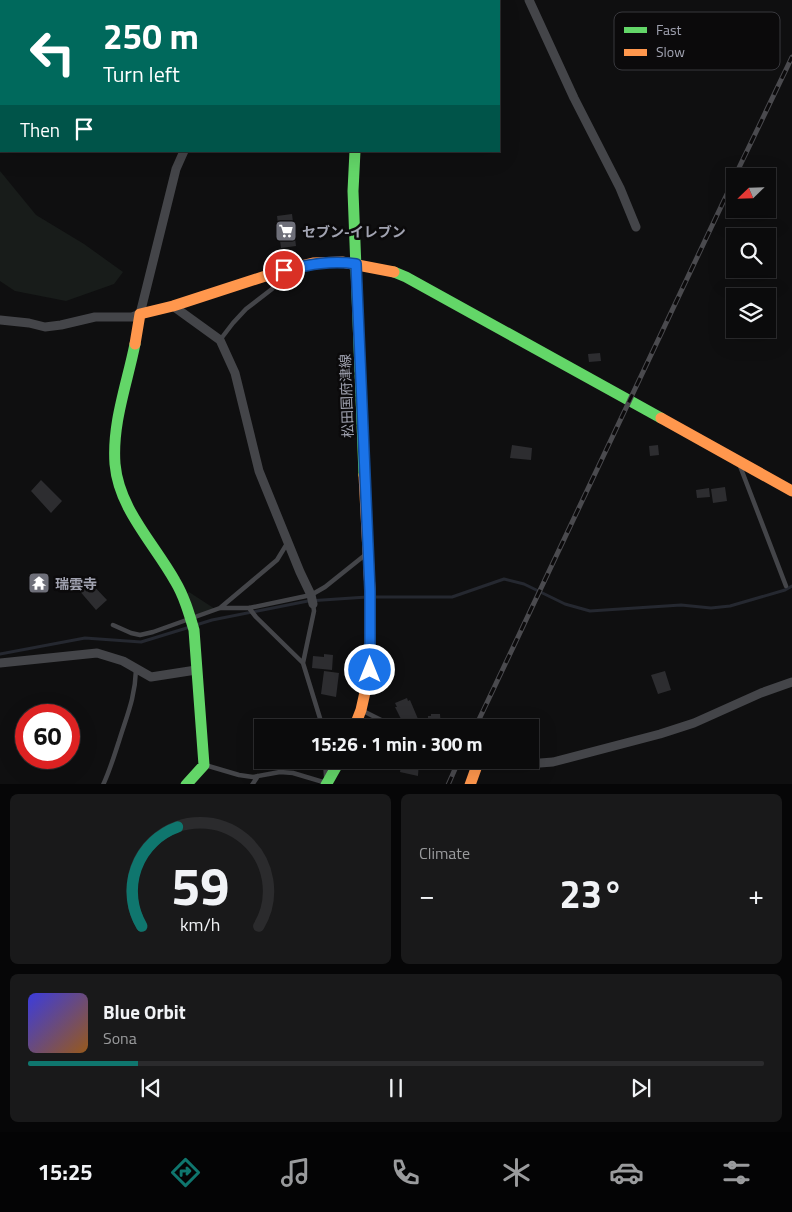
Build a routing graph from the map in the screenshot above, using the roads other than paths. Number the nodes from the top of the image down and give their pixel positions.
1 (528, 0) edge
2 (184, 152) edge
3 (355, 152) edge
4 (636, 227) dead end
5 (356, 264) junction
6 (284, 270) junction
7 (173, 306) junction
8 (140, 314) junction
9 (0, 320) edge
10 (220, 340) junction
11 (739, 462) junction
12 (792, 492) edge
13 (288, 542) junction
14 (368, 553) junction
15 (786, 586) dead end
16 (312, 599) junction
17 (220, 608) junction
18 (249, 608) junction
19 (192, 618) junction
20 (113, 625) dead end
21 (0, 663) edge
22 (303, 663) junction
23 (136, 670) junction
24 (196, 670) junction
25 (792, 682) edge
26 (361, 710) junction
27 (320, 719) edge
28 (358, 719) edge
29 (379, 719) edge
30 (539, 763) edge
31 (204, 765) junction
32 (325, 769) edge
33 (335, 769) edge
34 (476, 769) edge
35 (258, 776) junction
36 (103, 784) edge
37 (186, 784) edge
38 (252, 784) edge
39 (326, 784) edge
40 (470, 784) edge

1 - 4 street
2 - 8 street
3 - 5 street, 松田国府津線
5 - 6 street
5 - 11 street
5 - 14 street, 松田国府津線
6 - 7 street
6 - 10 lane
7 - 8 street
7 - 10 street
8 - 9 street
8 - 19 street
10 - 13 street
11 - 12 street
11 - 15 lane
13 - 16 street
13 - 17 lane
14 - 16 lane
14 - 26 street, 松田国府津線
16 - 18 lane
16 - 22 lane
17 - 18 lane
17 - 19 lane
18 - 22 lane
19 - 20 lane
19 - 24 street
21 - 23 street
22 - 27 lane
23 - 24 street
23 - 36 lane
24 - 31 street
25 - 30 street
26 - 28 street, 松田国府津線
26 - 29 lane
31 - 35 lane
31 - 37 street
32 - 39 lane
33 - 39 street
34 - 40 street
35 - 38 lane
35 - 39 lane

